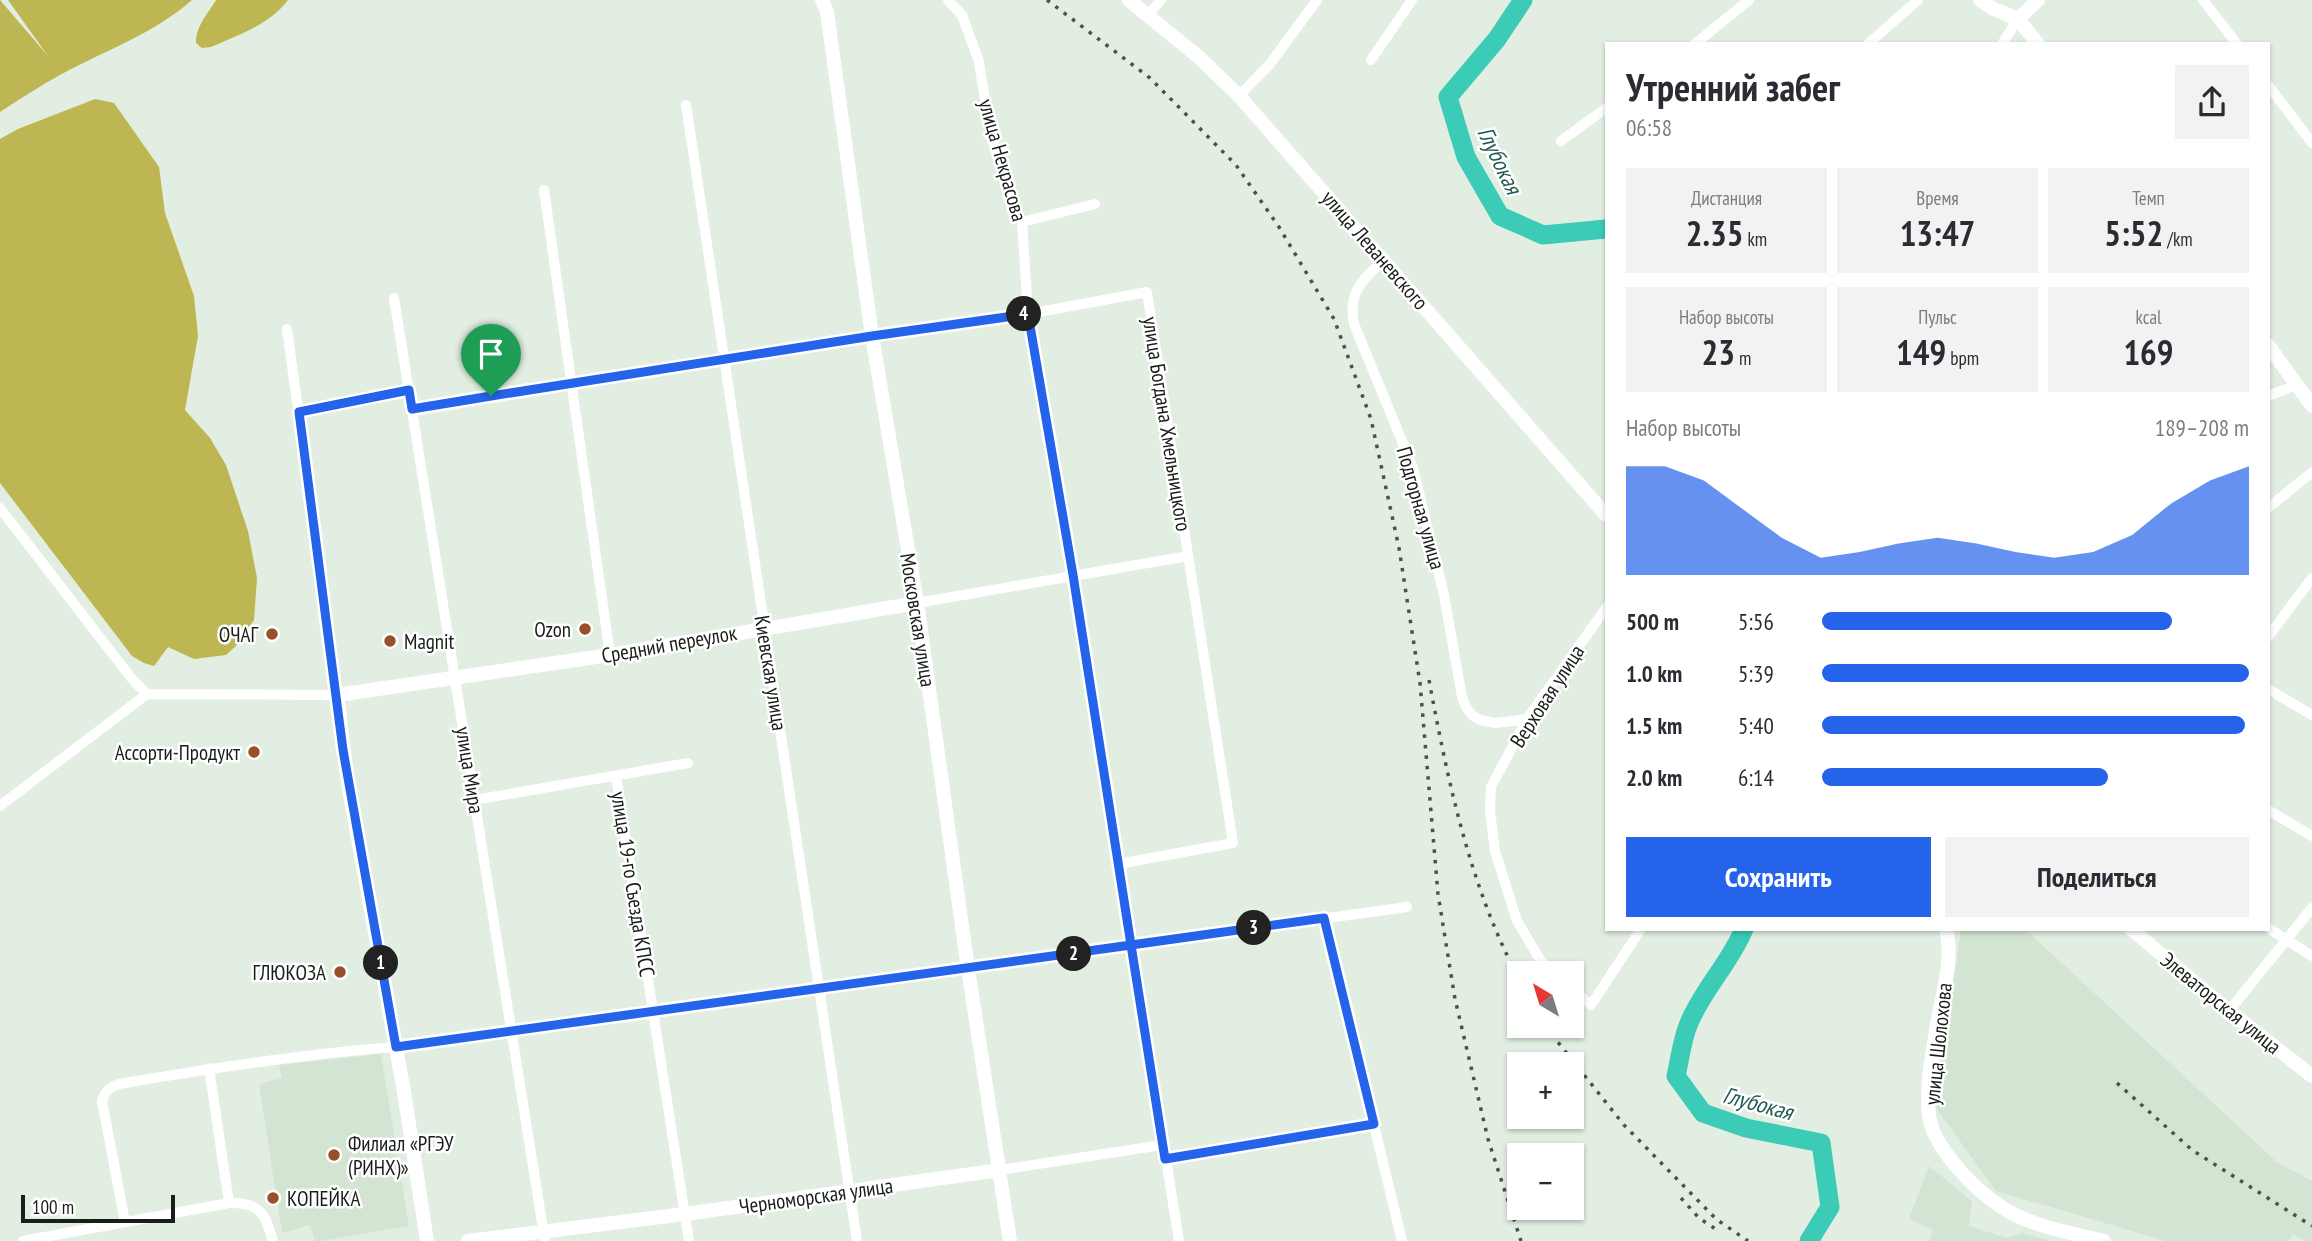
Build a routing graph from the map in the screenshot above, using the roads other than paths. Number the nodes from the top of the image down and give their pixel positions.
1 (822, 0) edge
2 (948, 0) edge
3 (1129, 0) edge
4 (1161, 0) edge
5 (1317, 0) edge
6 (1412, 0) edge
7 (1749, 0) edge
8 (1918, 0) edge
9 (1980, 0) edge
10 (2038, 0) edge
11 (2203, 0) edge
12 (1148, 15) junction
13 (2018, 19) junction
14 (1697, 42) edge
15 (1870, 42) edge
16 (2003, 42) edge
17 (2036, 42) edge
18 (2235, 42) edge
19 (1371, 60) dead end
20 (2270, 88) edge
21 (1239, 96) junction
22 (686, 105) dead end
23 (1605, 109) edge
24 (1561, 141) dead end
25 (2312, 143) edge
26 (544, 190) dead end
27 (1095, 204) dead end
28 (1022, 222) junction
29 (1384, 260) junction
30 (394, 299) dead end
31 (1028, 314) junction
32 (287, 329) dead end
33 (872, 336) junction
34 (2270, 348) edge
35 (724, 359) junction
36 (570, 384) junction
37 (2297, 386) junction
38 (409, 390) junction
39 (2270, 395) edge
40 (2312, 406) edge
41 (412, 409) junction
42 (299, 412) junction
43 (2312, 472) edge
44 (2270, 506) edge
45 (0, 508) edge
46 (1605, 514) edge
47 (1188, 556) junction
48 (1073, 575) junction
49 (2312, 579) edge
50 (917, 603) junction
51 (1605, 609) edge
52 (764, 628) junction
53 (2270, 634) edge
54 (610, 655) junction
55 (455, 678) junction
56 (2270, 690) edge
57 (147, 694) junction
58 (337, 695) junction
59 (2312, 715) edge
60 (1527, 719) junction
61 (688, 763) dead end
62 (615, 776) junction
63 (474, 800) junction
64 (0, 806) edge
65 (2270, 811) edge
66 (2312, 836) edge
67 (1118, 864) junction
68 (1408, 907) dead end
69 (2312, 908) edge
70 (1324, 918) junction
71 (2270, 929) edge
72 (1640, 931) edge
73 (1946, 931) edge
74 (2133, 931) edge
75 (2288, 941) junction
76 (1131, 945) junction
77 (2312, 956) edge
78 (1541, 961) edge
79 (968, 969) junction
80 (819, 989) junction
81 (1584, 999) edge
82 (2229, 1011) junction
83 (653, 1012) junction
84 (512, 1031) junction
85 (396, 1047) junction
86 (209, 1068) junction
87 (2312, 1076) edge
88 (1374, 1124) junction
89 (1162, 1145) junction
90 (1165, 1159) junction
91 (1000, 1170) junction
92 (849, 1192) junction
93 (229, 1202) junction
94 (685, 1214) junction
95 (125, 1222) junction
96 (545, 1236) edge
97 (23, 1241) edge
98 (273, 1241) edge
99 (427, 1241) edge
100 (468, 1241) edge
101 (689, 1241) edge
102 (857, 1241) edge
103 (1010, 1241) edge
104 (1179, 1241) edge
105 (1402, 1241) edge
106 (2104, 1241) edge

1 - 33 street, Московская улица
2 - 28 street, улица Некрасова
3 - 12 street, улица Леваневского
4 - 12 street
5 - 21 street
6 - 19 street
7 - 14 street
8 - 15 street
9 - 13 street
10 - 13 street
11 - 18 street
12 - 21 street, улица Леваневского
13 - 16 street
13 - 17 street
20 - 25 street
21 - 29 street, улица Леваневского
22 - 35 street, Киевская улица
23 - 24 street
26 - 36 street
27 - 28 street
28 - 31 street, улица Некрасова
29 - 46 street, улица Леваневского
29 - 60 street, Подгорная улица
30 - 38 street, улица Мира
31 - 33 street, улица Богдана Хмельницкого
31 - 47 street, улица Богдана Хмельницкого
31 - 48 street, улица Некрасова
32 - 42 street
33 - 35 street, улица Богдана Хмельницкого
33 - 50 street, Московская улица
34 - 37 street
35 - 36 street, улица Богдана Хмельницкого
35 - 52 street, Киевская улица
36 - 41 street, улица Богдана Хмельницкого
36 - 54 street
37 - 39 street
37 - 40 street
38 - 41 street, улица Мира
38 - 42 street
41 - 55 street, улица Мира
42 - 58 street
43 - 44 street
45 - 57 street
47 - 48 street, Средний переулок
47 - 67 street, улица Богдана Хмельницкого
48 - 50 street, Средний переулок
48 - 67 street, улица Некрасова
49 - 53 street
50 - 52 street, Средний переулок
50 - 79 street, Московская улица
51 - 60 street, Верховая улица
52 - 54 street, Средний переулок
52 - 80 street, Киевская улица
54 - 55 street, Средний переулок
55 - 58 street, Средний переулок
55 - 63 street, улица Мира
56 - 59 street
57 - 58 street, Средний переулок
57 - 64 street
58 - 85 street
60 - 78 street, Верховая улица
61 - 62 street
62 - 63 street
62 - 83 street, улица 19-го Съезда КПСС
63 - 84 street, улица Мира
65 - 66 street
67 - 76 street, улица Некрасова
68 - 70 street
69 - 75 street
70 - 76 street
70 - 88 street
71 - 75 street
72 - 81 street
73 - 106 street, улица Шолохова
74 - 82 street, Элеваторская улица
75 - 77 street
75 - 82 street
76 - 79 street
76 - 89 street, улица Некрасова
79 - 80 street
79 - 91 street, Московская улица
80 - 83 street
80 - 92 street, Киевская улица
82 - 87 street, Элеваторская улица
83 - 84 street
83 - 94 street, улица 19-го Съезда КПСС
84 - 85 street
84 - 96 street, улица Мира
85 - 86 street
85 - 99 street
86 - 93 street
86 - 95 street
88 - 90 street
88 - 105 street
89 - 90 street, улица Некрасова
89 - 91 street, Черноморская улица
90 - 104 street, улица Некрасова
91 - 92 street, Черноморская улица
91 - 103 street, Московская улица
92 - 94 street, Черноморская улица
92 - 102 street, Киевская улица
93 - 95 street
93 - 98 street
94 - 96 street, Черноморская улица
94 - 101 street, улица 19-го Съезда КПСС
95 - 97 street
96 - 100 street, Черноморская улица

